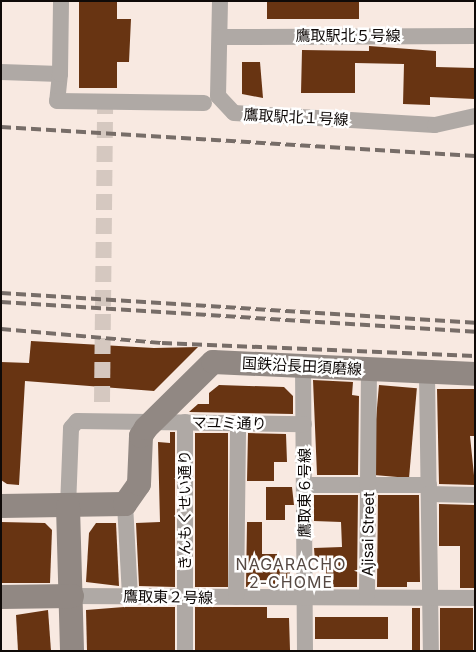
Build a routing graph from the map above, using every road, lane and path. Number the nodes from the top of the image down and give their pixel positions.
1 (61, 1) edge
2 (220, 1) edge
3 (221, 36) junction
4 (475, 36) edge
5 (1, 72) edge
6 (60, 74) junction
7 (204, 103) dead end
8 (475, 116) edge
9 (302, 366) junction
10 (370, 370) junction
11 (427, 374) junction
12 (475, 374) edge
13 (154, 420) junction
14 (185, 422) junction
15 (304, 424) junction
16 (238, 425) junction
17 (369, 479) junction
18 (305, 485) junction
19 (429, 489) junction
20 (475, 495) edge
21 (125, 504) junction
22 (1, 506) edge
23 (68, 507) junction
24 (431, 595) junction
25 (72, 596) junction
26 (130, 596) junction
27 (305, 596) junction
28 (367, 596) junction
29 (1, 597) edge
30 (185, 597) junction
31 (236, 598) junction
32 (475, 598) edge
33 (72, 651) edge
34 (185, 651) edge
35 (305, 651) edge
36 (431, 651) edge

1 - 6 street
2 - 3 street, 鷹取駅北１号線
3 - 4 street, 鷹取駅北５号線
3 - 8 street, 鷹取駅北１号線
5 - 6 street
6 - 7 street
9 - 10 street, 国鉄沿長田須磨線
9 - 13 street, 国鉄沿長田須磨線
9 - 15 street, 鷹取東６号線
10 - 11 street, 国鉄沿長田須磨線
10 - 17 street, Ajisai Street
11 - 12 street, 国鉄沿長田須磨線
11 - 19 street
13 - 14 street, マユミ通り
13 - 21 street, 国鉄沿長田須磨線
13 - 23 street
14 - 16 street, マユミ通り
14 - 30 street, きんもくせい通り
15 - 16 street, マユミ通り
15 - 18 street, 鷹取東６号線
16 - 31 street
17 - 18 street
17 - 19 street
17 - 28 street, Ajisai Street
18 - 27 street, 鷹取東６号線
19 - 20 street
19 - 24 street
21 - 23 street
21 - 26 street
22 - 23 street
23 - 25 street
24 - 28 street, 鷹取東２号線
24 - 32 street, 鷹取東２号線
24 - 36 street
25 - 26 street, 鷹取東２号線
25 - 29 street
25 - 33 street
26 - 30 street, 鷹取東２号線
27 - 28 street, 鷹取東２号線
27 - 31 street, 鷹取東２号線
27 - 35 street, 鷹取東６号線
30 - 31 street, 鷹取東２号線
30 - 34 street, きんもくせい通り

